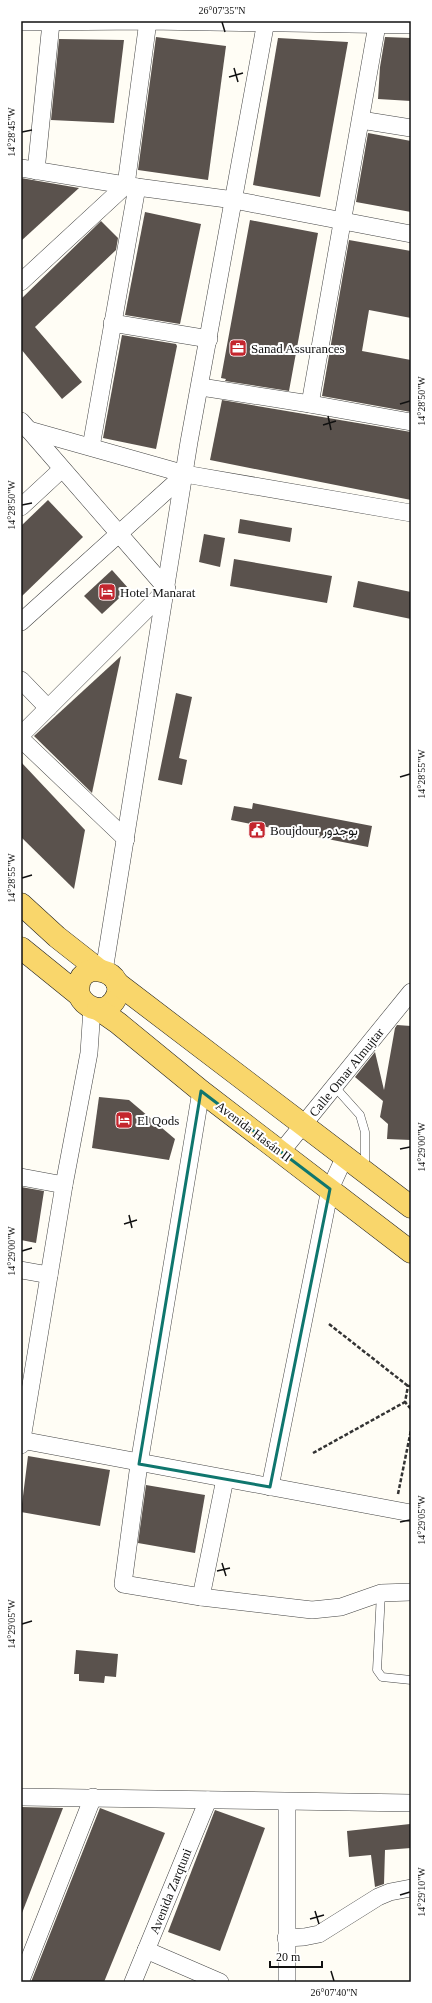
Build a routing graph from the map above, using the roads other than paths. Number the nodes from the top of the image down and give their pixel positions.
1 (148, 21) edge
2 (21, 22) edge
3 (266, 22) edge
4 (51, 23) junction
5 (377, 25) junction
6 (411, 26) edge
7 (361, 120) junction
8 (411, 128) edge
9 (28, 170) edge
10 (131, 186) junction
11 (234, 200) junction
12 (343, 221) junction
13 (411, 234) edge
14 (21, 282) edge
15 (112, 323) junction
16 (209, 339) junction
17 (201, 387) junction
18 (310, 404) junction
19 (411, 422) edge
20 (25, 425) edge
21 (91, 447) junction
22 (62, 468) junction
23 (185, 474) junction
24 (21, 507) edge
25 (411, 512) edge
26 (119, 534) junction
27 (167, 589) junction
28 (21, 622) edge
29 (21, 680) edge
30 (48, 708) junction
31 (21, 735) edge
32 (21, 739) edge
33 (126, 839) junction
34 (21, 904) edge
35 (21, 948) edge
36 (106, 975) junction
37 (411, 992) edge
38 (90, 1004) junction
39 (334, 1086) junction
40 (201, 1091) junction
41 (303, 1124) junction
42 (281, 1152) junction
43 (345, 1156) junction
44 (365, 1172) junction
45 (21, 1177) edge
46 (64, 1185) junction
47 (330, 1189) junction
48 (411, 1207) edge
49 (411, 1252) edge
50 (21, 1270) edge
51 (49, 1275) junction
52 (27, 1366) edge
53 (21, 1442) edge
54 (139, 1464) junction
55 (225, 1479) junction
56 (270, 1487) junction
57 (403, 1511) edge
58 (411, 1592) edge
59 (381, 1593) junction
60 (201, 1597) junction
61 (411, 1680) edge
62 (21, 1796) edge
63 (93, 1798) junction
64 (208, 1800) junction
65 (287, 1802) junction
66 (411, 1803) edge
67 (411, 1888) edge
68 (286, 1938) junction
69 (146, 1950) junction
70 (21, 1980) edge
71 (133, 1982) edge
72 (220, 1982) edge
73 (287, 1982) edge

1 - 3 street
1 - 4 street
1 - 10 street
2 - 4 street
3 - 5 street
3 - 11 street
4 - 9 street
5 - 6 street
5 - 7 street
7 - 8 street
7 - 12 street
9 - 10 street
10 - 11 street
10 - 14 street
10 - 15 street
11 - 12 street
11 - 16 street
12 - 13 street
12 - 18 street
15 - 16 street
15 - 21 street
16 - 17 street
17 - 18 street
17 - 23 street
18 - 19 street
20 - 21 street
20 - 22 street
21 - 23 street
22 - 24 street
22 - 26 street
23 - 25 street
23 - 26 street
23 - 27 street
26 - 27 street
26 - 28 street
27 - 30 street
27 - 33 street
29 - 30 street
30 - 31 street
32 - 33 street
33 - 36 street
34 - 36 main road
35 - 38 main road, Avenida Hasán II
36 - 38 main road
36 - 38 main road
36 - 41 main road
37 - 39 street, Calle Omar Almujtar
38 - 40 main road, Avenida Hasán II
38 - 46 street
39 - 41 street, Calle Omar Almujtar
39 - 44 lane
40 - 42 main road, Avenida Hasán II
40 - 54 street
41 - 42 street, Calle Omar Almujtar
41 - 43 main road
42 - 47 main road, Avenida Hasán II
43 - 44 main road
43 - 47 street
44 - 48 main road
45 - 46 street
46 - 51 street
47 - 49 main road, Avenida Hasán II
47 - 56 street
50 - 51 street
51 - 52 street
52 - 53 street
53 - 54 street
54 - 55 street
54 - 60 street
55 - 56 street
55 - 60 street
56 - 57 street
58 - 59 street
59 - 60 street
59 - 61 lane
62 - 63 street
63 - 64 street
63 - 70 street
64 - 65 street
64 - 69 street, Avenida Zarqtuni
65 - 66 street
65 - 68 street
67 - 68 street
68 - 73 street
69 - 71 street, Avenida Zarqtuni
69 - 72 street

